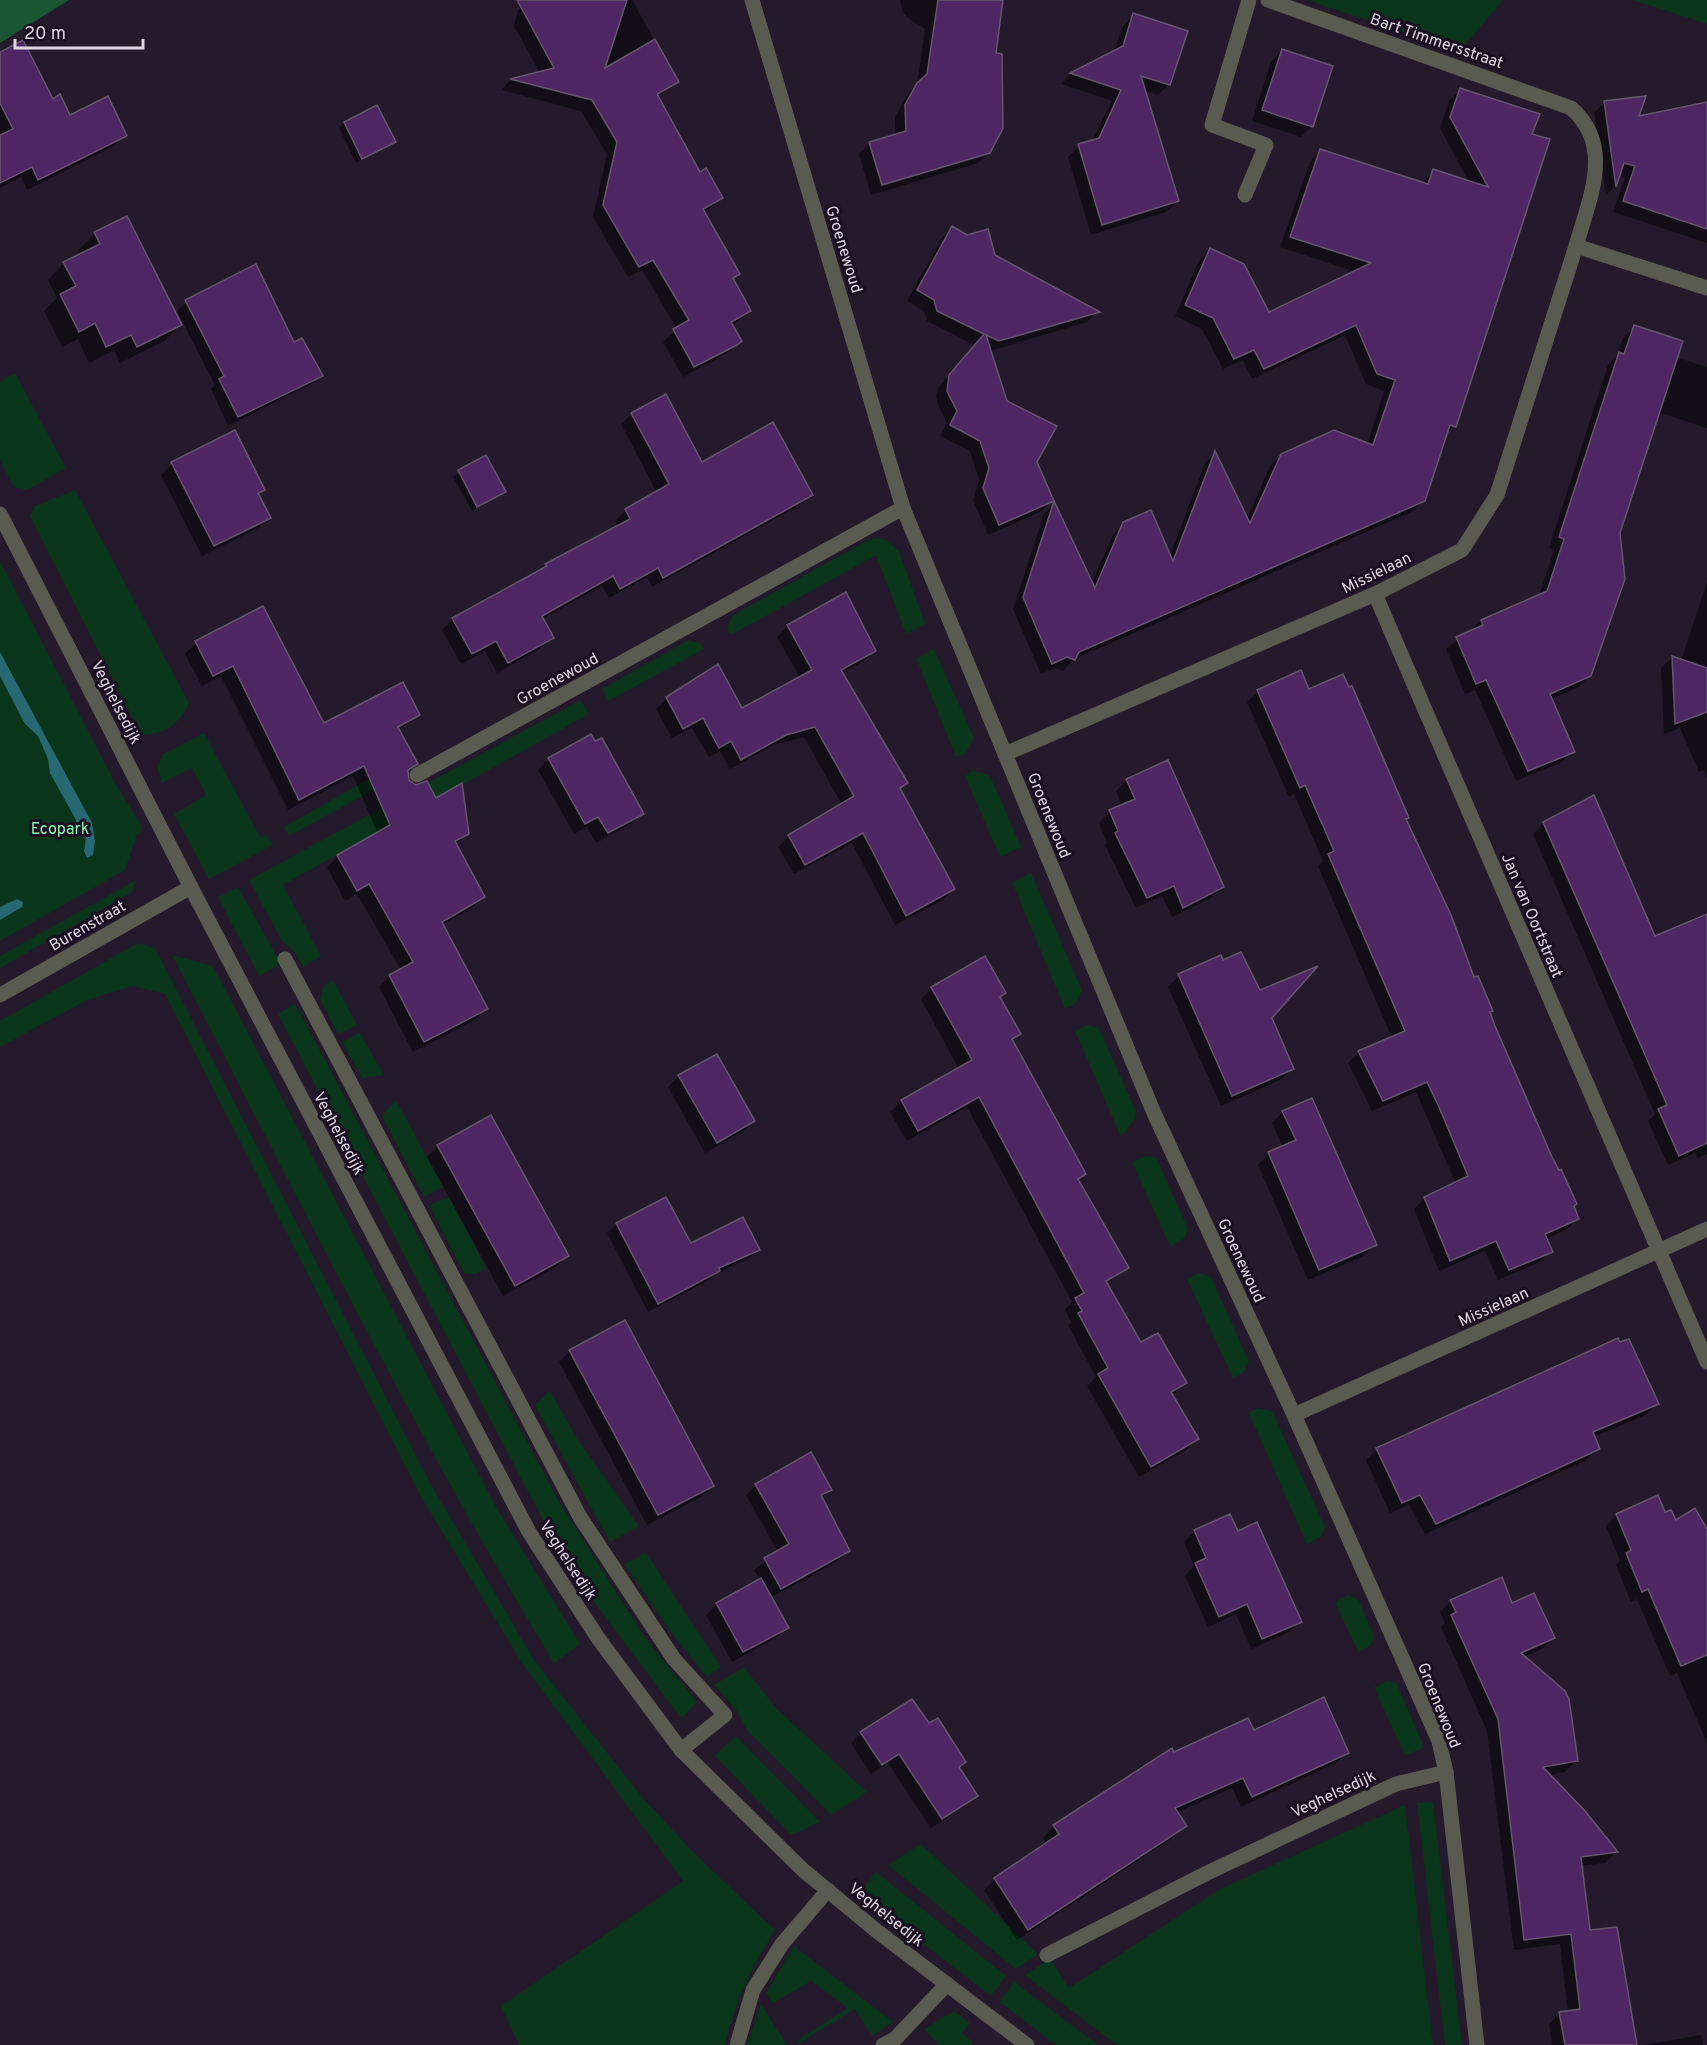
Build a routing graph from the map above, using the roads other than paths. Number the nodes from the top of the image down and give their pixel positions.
1 (752, 0) edge
2 (1249, 0) edge
3 (1268, 0) edge
4 (1588, 125) joint
5 (1245, 195) dead end
6 (1576, 246) junction
7 (1707, 288) edge
8 (903, 508) junction
9 (0, 514) edge
10 (1375, 594) junction
11 (1005, 754) junction
12 (417, 775) dead end
13 (191, 887) junction
14 (285, 959) dead end
15 (0, 995) edge
16 (1707, 1229) edge
17 (1659, 1251) junction
18 (1707, 1362) edge
19 (1294, 1415) junction
20 (681, 1750) junction
21 (1446, 1772) junction
22 (828, 1890) junction
23 (1047, 1955) dead end
24 (947, 1984) junction
25 (737, 2045) edge
26 (883, 2045) edge
27 (1027, 2045) edge
28 (1477, 2045) edge

1 - 8 street, Groenewoud
2 - 5 street
3 - 4 street, Bart Timmersstraat
4 - 6 street, Missielaan
6 - 7 street
6 - 10 street, Missielaan
8 - 11 street, Groenewoud
8 - 12 street, Groenewoud
9 - 13 street, Veghelsedijk
10 - 11 street, Missielaan
10 - 17 street, Jan van Oortstraat
11 - 19 street, Groenewoud
13 - 15 street, Burenstraat
13 - 20 street, Veghelsedijk
14 - 20 street, Veghelsedijk
16 - 17 street, Missielaan
17 - 18 street, Jan van Oortstraat
17 - 19 street, Missielaan
19 - 21 street, Groenewoud
20 - 22 street, Veghelsedijk
21 - 23 street, Veghelsedijk
21 - 28 street, Groenewoud
22 - 24 street, Veghelsedijk
22 - 25 street
24 - 26 street
24 - 27 street, Veghelsedijk

